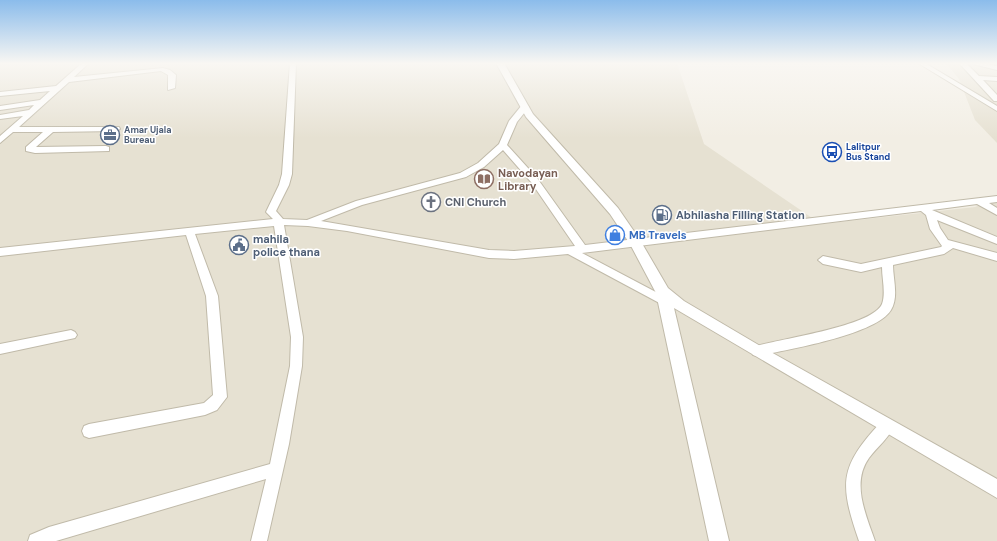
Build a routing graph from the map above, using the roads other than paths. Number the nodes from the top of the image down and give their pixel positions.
1 (57, 88) edge
2 (59, 88) edge
3 (292, 88) edge
4 (514, 88) edge
5 (962, 88) edge
6 (986, 88) edge
7 (0, 94) edge
8 (52, 94) junction
9 (997, 99) edge
10 (0, 100) edge
11 (42, 102) junction
12 (525, 107) junction
13 (0, 108) edge
14 (997, 109) edge
15 (31, 112) junction
16 (0, 117) edge
17 (0, 128) edge
18 (13, 128) junction
19 (116, 129) dead end
20 (50, 130) junction
21 (0, 139) edge
22 (503, 144) junction
23 (106, 149) dead end
24 (997, 199) edge
25 (978, 201) junction
26 (920, 209) junction
27 (997, 212) edge
28 (931, 214) junction
29 (275, 216) junction
30 (308, 223) junction
31 (189, 231) junction
32 (997, 241) edge
33 (944, 242) junction
34 (636, 243) junction
35 (576, 250) junction
36 (0, 252) edge
37 (997, 257) edge
38 (823, 260) dead end
39 (887, 263) junction
40 (664, 297) junction
41 (71, 335) dead end
42 (0, 349) edge
43 (757, 352) junction
44 (887, 426) junction
45 (89, 431) dead end
46 (276, 469) junction
47 (997, 489) edge
48 (36, 541) edge
49 (259, 541) edge
50 (719, 541) edge
51 (867, 541) edge

1 - 7 street
2 - 8 street
3 - 29 street
4 - 12 street
5 - 14 street
6 - 9 street
8 - 10 street
8 - 11 street
11 - 13 street
11 - 15 street
12 - 22 street
12 - 34 street
15 - 16 street
15 - 18 street
17 - 18 street
18 - 20 street
18 - 21 street
19 - 20 street
20 - 23 street
22 - 30 street
22 - 35 street
24 - 25 street
25 - 26 street
25 - 27 street
26 - 28 street
26 - 34 street
28 - 32 street
28 - 33 street
29 - 30 street
29 - 31 street
29 - 46 street
30 - 35 street
31 - 36 street
31 - 45 street
33 - 37 street
33 - 39 street
34 - 35 street
34 - 40 street
35 - 40 street
38 - 39 street
39 - 43 street
40 - 43 street
40 - 50 street
41 - 42 street
43 - 44 street
44 - 47 street
44 - 51 street
46 - 48 street
46 - 49 street

